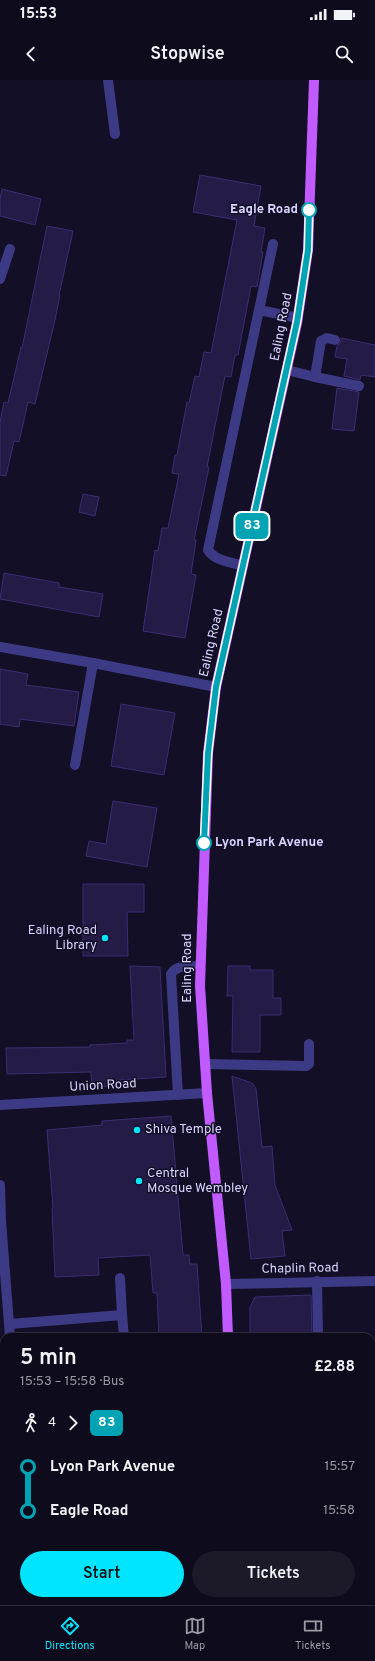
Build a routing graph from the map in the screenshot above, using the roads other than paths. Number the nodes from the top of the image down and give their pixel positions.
1 (108, 80) edge
2 (314, 80) edge
3 (115, 134) dead end
4 (273, 244) dead end
5 (10, 249) dead end
6 (0, 279) edge
7 (259, 310) junction
8 (298, 318) junction
9 (336, 340) dead end
10 (287, 370) junction
11 (315, 377) junction
12 (359, 386) dead end
13 (243, 566) junction
14 (0, 647) edge
15 (93, 663) junction
16 (216, 687) junction
17 (75, 765) dead end
18 (200, 966) junction
19 (309, 1044) dead end
20 (205, 1064) junction
21 (207, 1093) junction
22 (178, 1095) junction
23 (0, 1105) edge
24 (0, 1185) edge
25 (120, 1278) dead end
26 (375, 1280) edge
27 (317, 1281) junction
28 (226, 1284) junction
29 (122, 1315) junction
30 (10, 1324) junction
31 (10, 1333) edge
32 (124, 1333) edge
33 (228, 1333) edge
34 (318, 1333) edge

1 - 3 street
2 - 8 main road, Ealing Road
4 - 7 street
5 - 6 street
7 - 8 street
7 - 13 street
8 - 10 main road, Ealing Road
9 - 11 street
10 - 11 street
10 - 13 main road, Ealing Road
11 - 12 street
13 - 16 main road, Ealing Road
14 - 15 street
15 - 16 street
15 - 17 street
16 - 18 main road, Ealing Road
18 - 20 main road, Ealing Road
18 - 22 street
19 - 20 street
20 - 21 main road, Ealing Road
21 - 22 street, Union Road
21 - 28 main road, Ealing Road
22 - 23 street, Union Road
24 - 30 street
25 - 29 street
26 - 27 street, Chaplin Road
27 - 28 street, Chaplin Road
27 - 34 street
28 - 33 main road, Ealing Road
29 - 30 street
29 - 32 street
30 - 31 street

